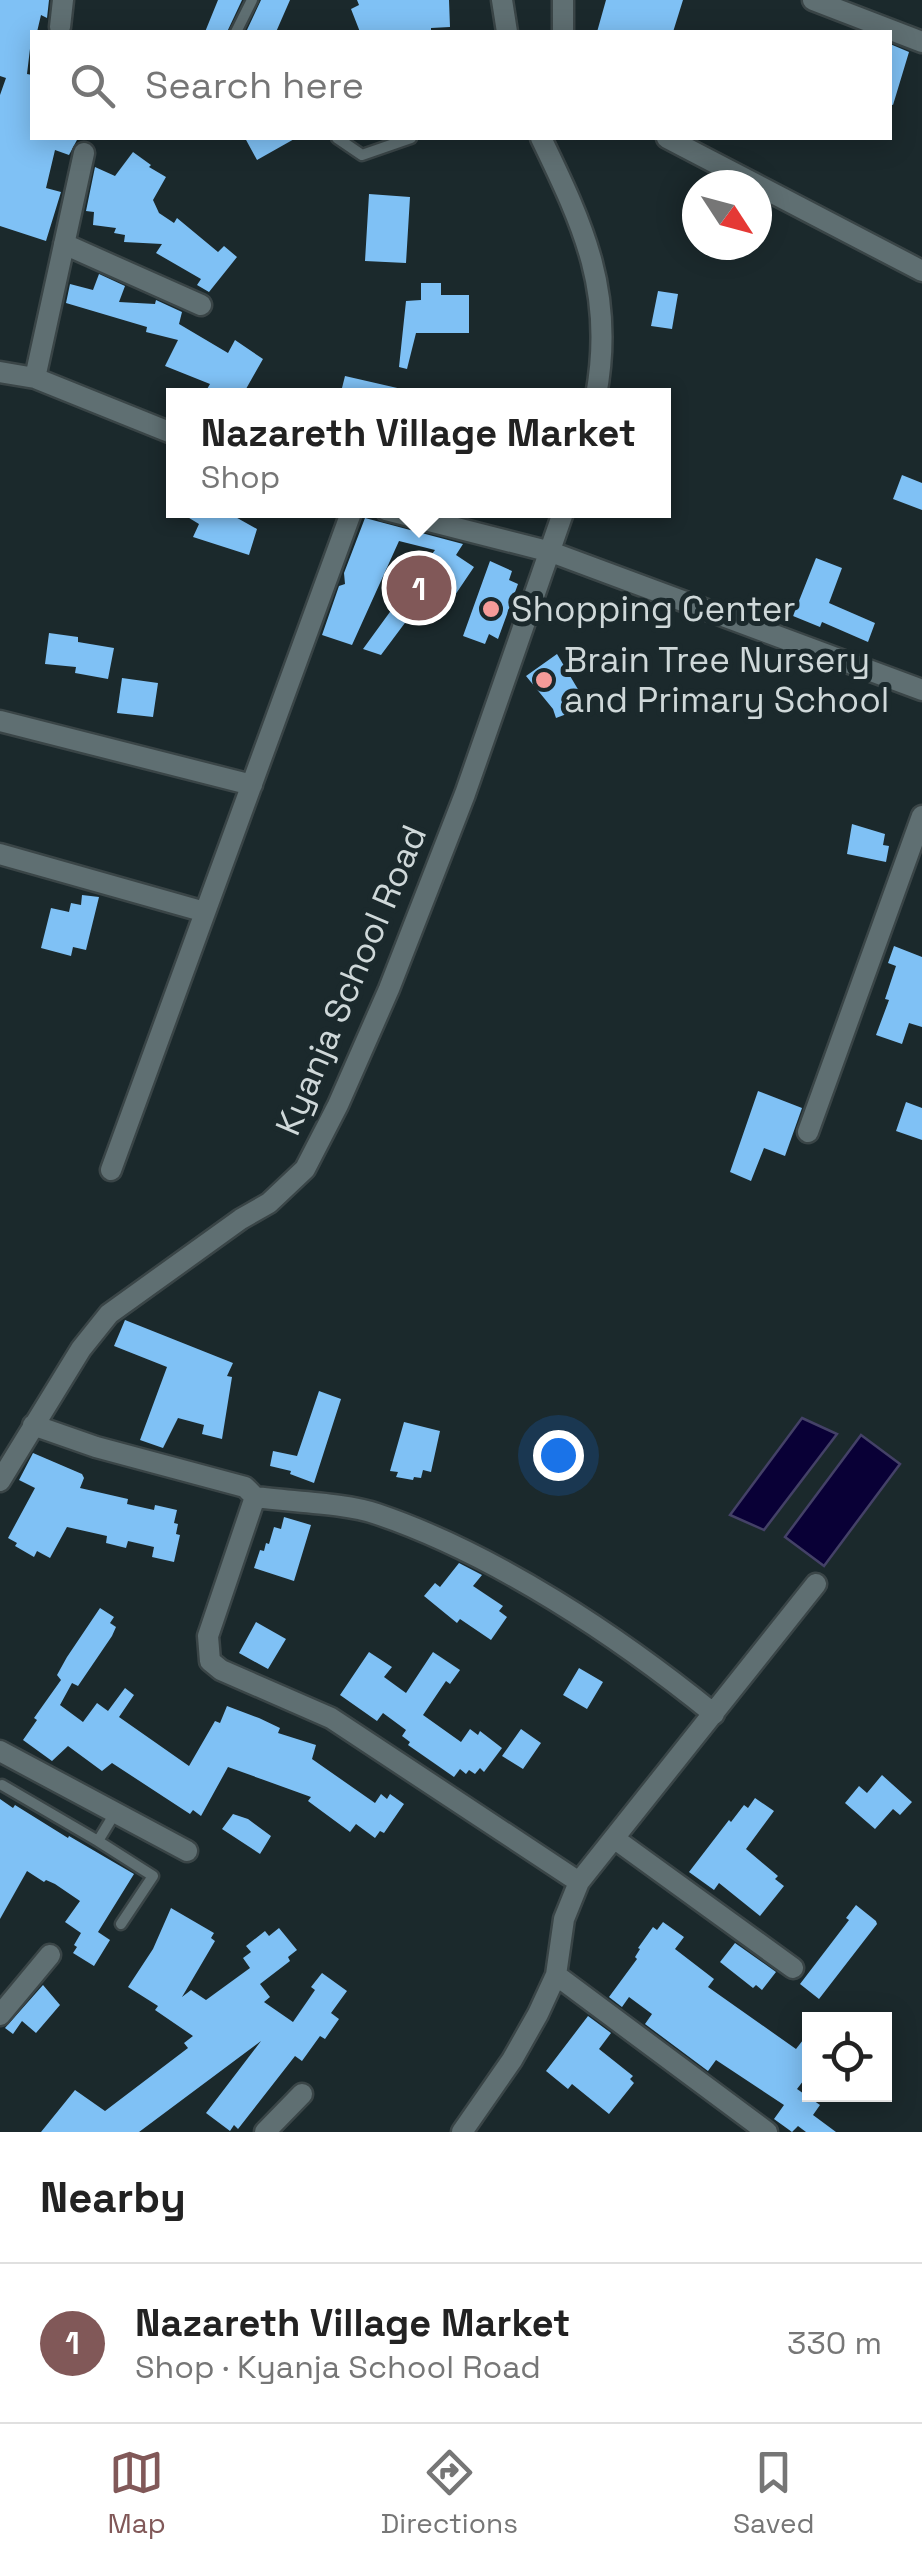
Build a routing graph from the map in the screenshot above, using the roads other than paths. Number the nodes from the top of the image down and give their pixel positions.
1 (63, 0) edge
2 (252, 0) edge
3 (502, 0) edge
4 (562, 0) edge
5 (813, 0) edge
6 (60, 26) dead end
7 (237, 30) edge
8 (507, 30) edge
9 (563, 30) edge
10 (891, 30) edge
11 (892, 30) edge
12 (922, 42) edge
13 (340, 140) edge
14 (405, 140) edge
15 (541, 140) edge
16 (671, 140) edge
17 (84, 154) dead end
18 (64, 244) junction
19 (922, 271) edge
20 (201, 305) dead end
21 (0, 372) edge
22 (35, 378) junction
23 (598, 388) edge
24 (166, 431) edge
25 (349, 518) edge
26 (417, 518) edge
27 (562, 518) edge
28 (551, 552) junction
29 (922, 690) edge
30 (0, 721) edge
31 (252, 785) junction
32 (922, 816) edge
33 (0, 854) edge
34 (205, 912) junction
35 (808, 1132) dead end
36 (111, 1170) dead end
37 (33, 1424) junction
38 (0, 1481) edge
39 (255, 1497) junction
40 (816, 1584) dead end
41 (714, 1714) junction
42 (0, 1751) edge
43 (2, 1786) edge
44 (116, 1812) junction
45 (615, 1839) junction
46 (98, 1841) junction
47 (187, 1851) dead end
48 (579, 1882) junction
49 (121, 1924) dead end
50 (50, 1955) dead end
51 (792, 1968) dead end
52 (556, 1975) junction
53 (0, 2014) edge
54 (302, 2094) dead end
55 (265, 2132) edge
56 (462, 2132) edge
57 (767, 2132) edge

1 - 6 street
2 - 7 lane
3 - 8 street
4 - 9 street
5 - 10 street
11 - 12 street
13 - 14 lane
15 - 23 street
16 - 19 street
17 - 18 street
18 - 20 street
18 - 22 street
21 - 22 street
22 - 24 street
25 - 31 street
26 - 28 street
27 - 28 street, Kyanja School Road
28 - 29 street
28 - 37 street, Kyanja School Road
30 - 31 street
31 - 34 street
32 - 35 street
33 - 34 street
34 - 36 street
37 - 38 street, Kyanja School Road
37 - 39 street
39 - 41 street
39 - 48 street
40 - 41 street
41 - 45 street
42 - 44 street
43 - 46 lane
44 - 46 lane
44 - 47 street
45 - 48 street
45 - 51 street
46 - 49 lane
48 - 52 street
50 - 53 street
52 - 56 street
52 - 57 street
54 - 55 street

